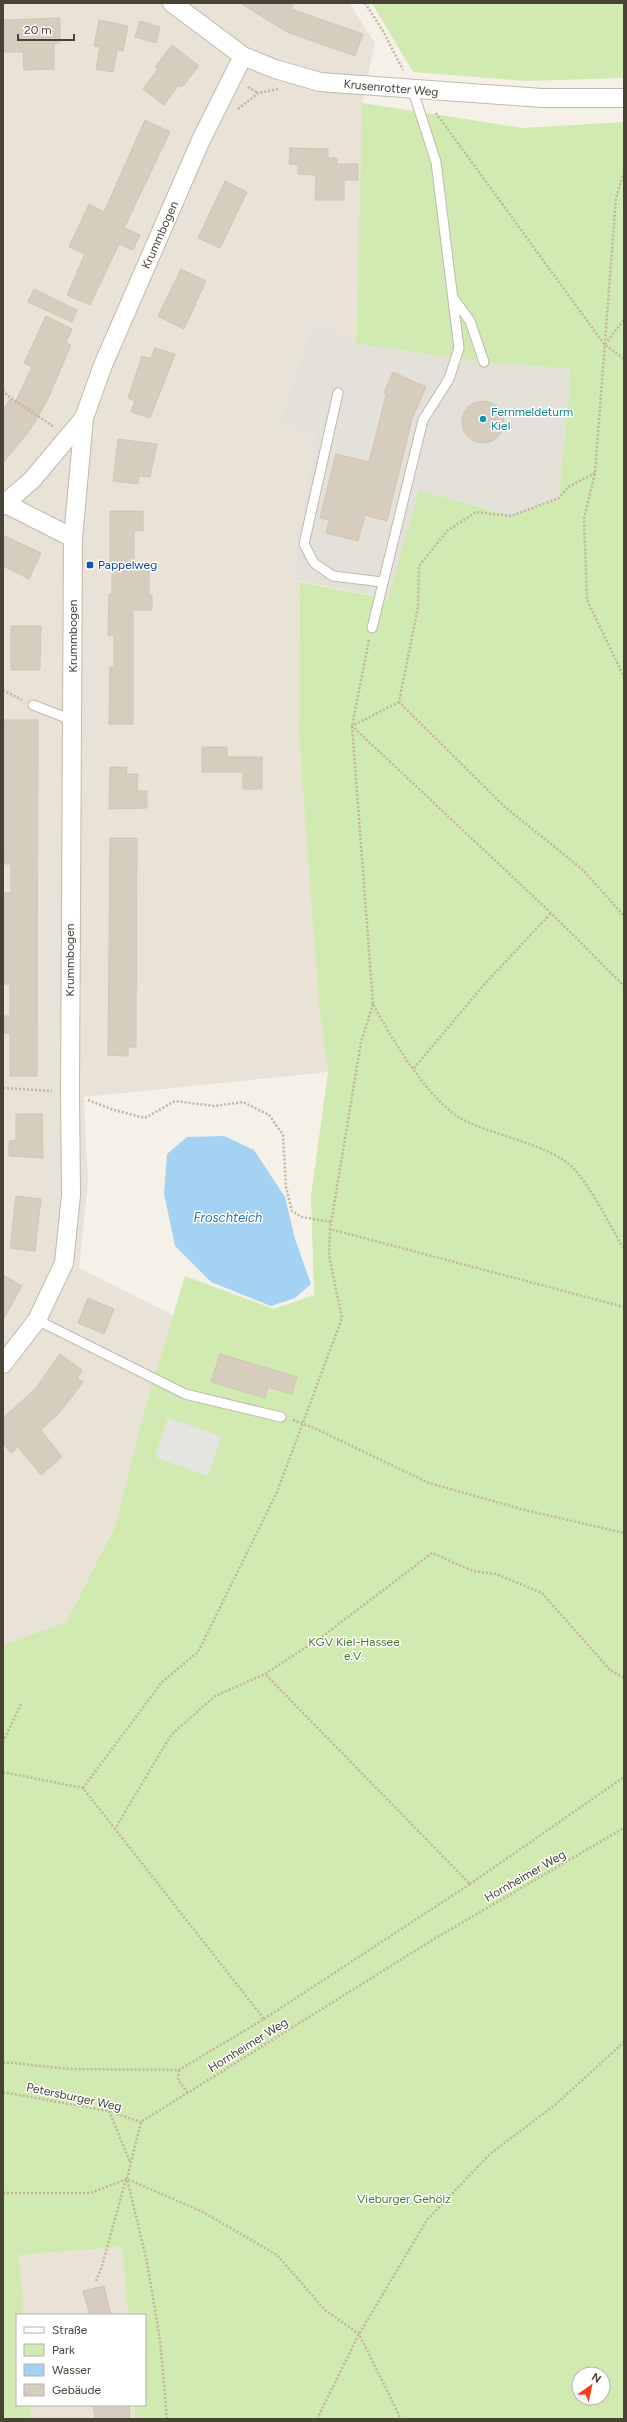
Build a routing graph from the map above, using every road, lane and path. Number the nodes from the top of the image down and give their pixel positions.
1 (159, 3) edge
2 (365, 3) edge
3 (175, 6) edge
4 (243, 56) junction
5 (281, 89) dead end
6 (416, 91) junction
7 (624, 98) edge
8 (233, 113) dead end
9 (624, 172) edge
10 (453, 298) junction
11 (624, 320) edge
12 (604, 344) junction
13 (624, 359) edge
14 (484, 362) dead end
15 (3, 390) edge
16 (338, 393) dead end
17 (84, 418) junction
18 (68, 436) junction
19 (595, 473) junction
20 (4, 504) edge
21 (73, 538) junction
22 (382, 582) junction
23 (372, 628) joint
24 (624, 677) edge
25 (3, 690) edge
26 (399, 702) junction
27 (33, 705) joint
28 (72, 720) junction
29 (352, 726) junction
30 (551, 913) junction
31 (624, 916) edge
32 (624, 986) edge
33 (373, 1004) junction
34 (414, 1068) junction
35 (3, 1088) edge
36 (70, 1092) junction
37 (331, 1222) junction
38 (330, 1229) junction
39 (624, 1249) edge
40 (624, 1307) edge
41 (37, 1320) junction
42 (3, 1364) edge
43 (281, 1417) joint
44 (303, 1422) junction
45 (624, 1533) edge
46 (265, 1674) junction
47 (624, 1678) edge
48 (21, 1704) dead end
49 (3, 1742) edge
50 (3, 1772) edge
51 (624, 1777) edge
52 (83, 1788) junction
53 (624, 1828) edge
54 (115, 1829) junction
55 (470, 1884) junction
56 (264, 2019) junction
57 (624, 2042) edge
58 (3, 2062) edge
59 (179, 2070) junction
60 (3, 2092) edge
61 (188, 2093) junction
62 (108, 2111) junction
63 (141, 2122) junction
64 (131, 2163) junction
65 (127, 2179) junction
66 (3, 2193) edge
67 (96, 2281) dead end
68 (359, 2334) junction
69 (167, 2419) edge
70 (317, 2419) edge
71 (401, 2419) edge

1 - 3 street, Krusenrotter Weg
2 - 6 path
3 - 4 street, Krusenrotter Weg
4 - 6 street, Krusenrotter Weg
4 - 17 street, Krummbogen
5 - 8 path
6 - 7 street, Krusenrotter Weg
6 - 10 lane
6 - 12 path
9 - 12 path
10 - 14 lane
10 - 22 lane
11 - 12 path
12 - 13 path
12 - 19 path
15 - 18 path
16 - 22 lane
17 - 18 street, Krummbogen
17 - 21 street, Krummbogen
18 - 20 street, Krummbogen
19 - 24 path
19 - 26 path
20 - 21 street, Krummbogen
21 - 28 street, Krummbogen
22 - 23 lane
23 - 29 path
25 - 27 path
26 - 29 path
26 - 31 path
27 - 28 lane
28 - 36 street, Krummbogen
29 - 30 path
29 - 33 path
30 - 32 path
30 - 34 path
33 - 34 path
33 - 37 path
34 - 39 path
35 - 36 path
36 - 37 path
36 - 41 street, Krummbogen
37 - 38 path
38 - 40 path
38 - 44 path
41 - 42 street, Krummbogen
41 - 43 lane
43 - 44 path
44 - 45 path
44 - 52 path
46 - 47 path
46 - 54 path
46 - 55 path
48 - 49 path
50 - 52 path
51 - 55 path
52 - 54 path
53 - 61 path, Hornheimer Weg
54 - 56 path
55 - 56 path
56 - 59 path
57 - 68 path
58 - 59 path
59 - 61 path
60 - 62 path, Petersburger Weg
61 - 63 path, Hornheimer Weg
62 - 63 path, Petersburger Weg
62 - 64 path
63 - 64 path
64 - 65 path
65 - 66 path
65 - 67 path
65 - 68 path
65 - 69 path
68 - 70 path
68 - 71 path

